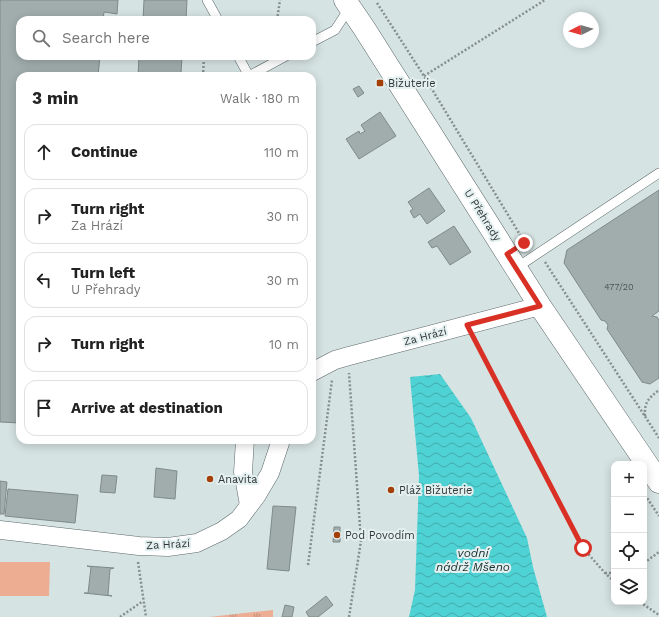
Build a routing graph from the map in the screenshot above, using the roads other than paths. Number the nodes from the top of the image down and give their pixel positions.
1 (207, 0) edge
2 (350, 2) edge
3 (216, 16) edge
4 (316, 40) edge
5 (240, 60) edge
6 (279, 60) edge
7 (247, 72) edge
8 (256, 72) edge
9 (659, 173) edge
10 (516, 255) junction
11 (540, 306) junction
12 (316, 370) edge
13 (245, 444) edge
14 (280, 444) edge
15 (659, 482) edge
16 (249, 506) junction
17 (0, 530) edge

1 - 3 lane
2 - 4 lane
2 - 10 street, U Přehrady
5 - 7 lane
6 - 8 lane
9 - 10 lane
10 - 11 street, U Přehrady
11 - 12 street, Za Hrází
11 - 15 street, U Přehrady
13 - 16 street
14 - 16 street, Za Hrází
16 - 17 street, Za Hrází

